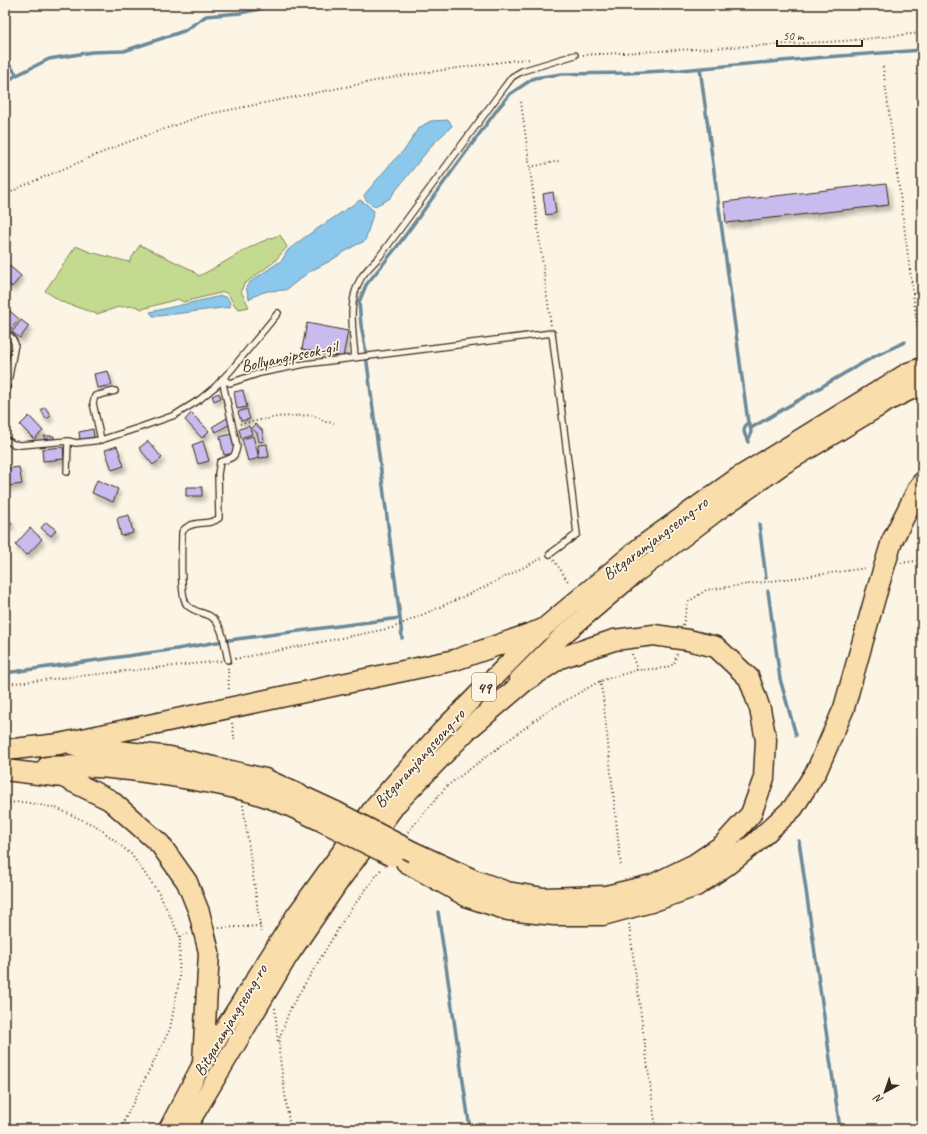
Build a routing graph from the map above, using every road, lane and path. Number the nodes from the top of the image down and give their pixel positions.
1 (922, 33) edge
2 (575, 55) joint
3 (531, 59) dead end
4 (883, 67) dead end
5 (521, 102) dead end
6 (559, 161) dead end
7 (530, 167) junction
8 (5, 196) edge
9 (278, 314) dead end
10 (5, 332) edge
11 (552, 333) junction
12 (920, 346) dead end
13 (358, 357) junction
14 (922, 366) edge
15 (222, 380) junction
16 (922, 385) edge
17 (115, 391) dead end
18 (5, 398) edge
19 (334, 423) dead end
20 (232, 426) junction
21 (5, 439) edge
22 (101, 440) junction
23 (68, 441) junction
24 (67, 472) dead end
25 (922, 482) edge
26 (550, 554) junction
27 (922, 560) edge
28 (899, 563) dead end
29 (868, 568) dead end
30 (569, 583) dead end
31 (682, 627) dead end
32 (540, 630) junction
33 (631, 652) dead end
34 (228, 660) junction
35 (637, 670) dead end
36 (600, 682) dead end
37 (5, 684) edge
38 (229, 690) dead end
39 (232, 723) dead end
40 (471, 727) junction
41 (235, 742) dead end
42 (59, 744) junction
43 (5, 750) edge
44 (5, 770) edge
45 (5, 803) edge
46 (243, 805) dead end
47 (332, 818) junction
48 (410, 857) junction
49 (621, 867) dead end
50 (629, 924) dead end
51 (260, 926) junction
52 (218, 928) dead end
53 (194, 932) dead end
54 (261, 932) dead end
55 (180, 936) junction
56 (275, 1005) dead end
57 (279, 1052) dead end
58 (203, 1062) junction
59 (120, 1129) edge
60 (168, 1129) edge
61 (186, 1129) edge
62 (656, 1129) edge

1 - 2 path
2 - 13 lane
3 - 8 path
4 - 12 path
5 - 7 path
6 - 7 path
7 - 11 path
9 - 15 lane, Bollyangipseok-gil
10 - 18 lane
11 - 13 lane, Bollyangipseok-gil
11 - 26 lane
13 - 15 lane, Bollyangipseok-gil
14 - 32 highway, Bitgaramjangseong-ro / 49
15 - 20 lane, Bollyangipseok-gil
15 - 22 lane, Bollyangipseok-gil
16 - 40 highway, Bitgaramjangseong-ro / 49
17 - 22 lane
19 - 20 path
20 - 34 lane, Bollyangipseok-gil
21 - 23 lane, Bollyangipseok-gil
22 - 23 lane, Bollyangipseok-gil
23 - 24 lane
25 - 48 highway, bridge
26 - 30 path
26 - 34 path
27 - 28 path
29 - 31 path
32 - 42 highway
32 - 58 highway, Bitgaramjangseong-ro / 49
33 - 35 path
34 - 37 path
34 - 38 path
36 - 49 path
39 - 41 path
40 - 48 highway
40 - 61 highway, Bitgaramjangseong-ro / 49
42 - 43 highway
42 - 47 highway
44 - 47 highway
44 - 58 highway
45 - 55 path
46 - 51 path
47 - 48 highway, bridge
50 - 62 path
51 - 52 path
51 - 54 path
53 - 55 path
55 - 59 path
56 - 57 path
58 - 60 highway, Bitgaramjangseong-ro / 49

